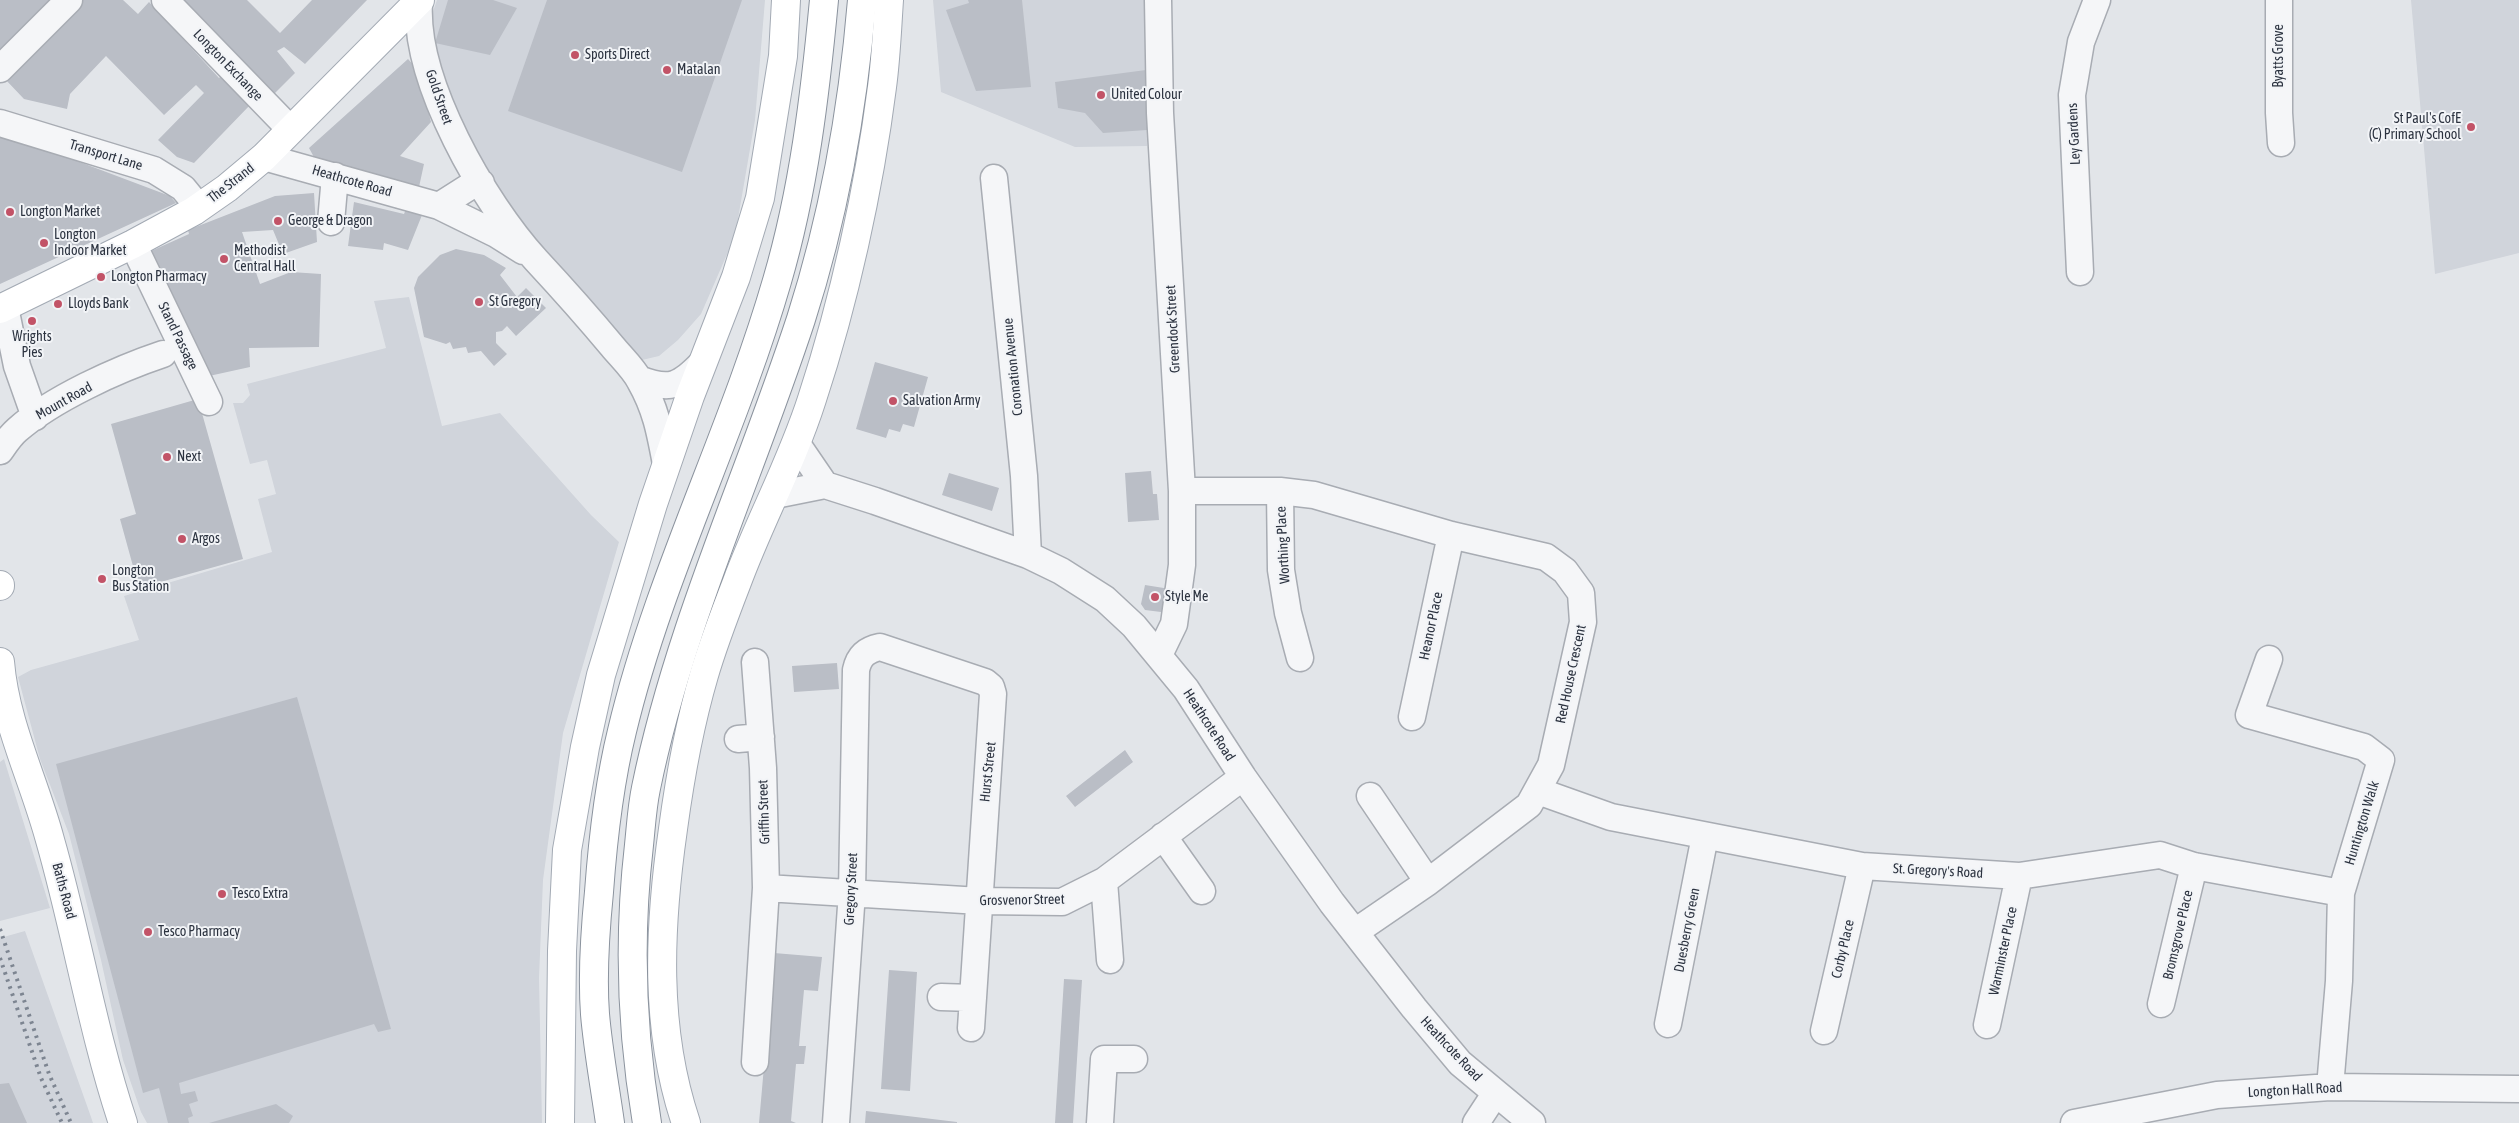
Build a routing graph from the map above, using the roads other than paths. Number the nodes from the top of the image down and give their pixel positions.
1 (69, 0) edge
2 (165, 0) edge
3 (786, 0) edge
4 (824, 0) edge
5 (862, 0) edge
6 (889, 0) edge
7 (1158, 0) edge
8 (2097, 0) edge
9 (2279, 0) edge
10 (420, 2) edge
11 (0, 69) edge
12 (0, 123) edge
13 (291, 130) junction
14 (2281, 143) dead end
15 (264, 157) junction
16 (335, 176) junction
17 (994, 178) dead end
18 (481, 183) junction
19 (439, 206) junction
20 (194, 211) junction
21 (332, 222) dead end
22 (133, 244) junction
23 (534, 258) junction
24 (2081, 272) dead end
25 (2, 308) edge
26 (162, 354) dead end
27 (702, 363) junction
28 (640, 379) junction
29 (209, 402) dead end
30 (35, 417) junction
31 (797, 444) junction
32 (0, 451) edge
33 (666, 464) junction
34 (825, 486) junction
35 (1182, 491) junction
36 (1280, 491) junction
37 (775, 494) junction
38 (1451, 535) junction
39 (1028, 555) junction
40 (1159, 655) junction
41 (861, 656) joint
42 (1300, 658) dead end
43 (2269, 659) dead end
44 (0, 662) edge
45 (755, 662) dead end
46 (1412, 717) dead end
47 (1243, 777) junction
48 (1538, 791) junction
49 (1370, 796) dead end
50 (1163, 836) junction
51 (1705, 836) junction
52 (1862, 866) junction
53 (2194, 866) junction
54 (2019, 876) junction
55 (1104, 881) junction
56 (1428, 882) junction
57 (766, 888) junction
58 (1202, 891) dead end
59 (852, 892) junction
60 (2341, 893) junction
61 (980, 901) junction
62 (1355, 932) junction
63 (1110, 960) dead end
64 (941, 997) dead end
65 (973, 998) junction
66 (2161, 1004) dead end
67 (1668, 1024) dead end
68 (1987, 1025) dead end
69 (972, 1028) dead end
70 (1824, 1031) dead end
71 (1134, 1059) dead end
72 (754, 1062) dead end
73 (2330, 1087) junction
74 (2519, 1089) edge
75 (1495, 1094) junction
76 (123, 1123) edge
77 (560, 1123) edge
78 (610, 1123) edge
79 (647, 1123) edge
80 (686, 1123) edge
81 (836, 1123) edge
82 (1100, 1123) edge
83 (1476, 1123) edge
84 (1532, 1123) edge
85 (2074, 1123) edge

1 - 11 street
2 - 13 street, Longton Exchange
3 - 27 main road
4 - 78 main road
5 - 79 main road
6 - 31 main road
7 - 35 street, Greendock Street
8 - 24 street, Ley Gardens
9 - 14 street, Byatts Grove
10 - 13 main road, The Strand
10 - 18 street, Gold Street
12 - 20 street, Transport Lane
13 - 15 main road, The Strand
15 - 16 street, Heathcote Road
15 - 20 main road, The Strand
16 - 19 street, Heathcote Road
16 - 21 street
17 - 39 street, Coronation Avenue
18 - 19 street
18 - 23 street, Heathcote Road
19 - 23 street, Heathcote Road
20 - 22 main road, The Strand
22 - 25 main road, The Strand
22 - 29 street, Stand Passage
23 - 28 street, Heathcote Road
25 - 30 street
26 - 30 street, Mount Road
27 - 28 street
27 - 33 main road
28 - 33 street, Heathcote Road
30 - 32 street, Mount Road
31 - 34 street
31 - 37 main road
33 - 77 main road
34 - 37 street, Heathcote Road
34 - 39 street, Heathcote Road
35 - 36 street, Red House Crescent
35 - 40 street, Greendock Street
36 - 38 street, Red House Crescent
36 - 42 street, Worthing Place
37 - 80 main road
38 - 46 street, Heanor Place
38 - 48 street, Red House Crescent
39 - 40 street, Heathcote Road
40 - 47 street, Heathcote Road
41 - 59 street, Gregory Street
41 - 61 street, Hurst Street
43 - 60 street, Huntington Walk
44 - 76 main road, Baths Road
45 - 57 street, Griffin Street
47 - 50 street, Grosvenor Street
47 - 62 street, Heathcote Road
48 - 51 street, St. Gregory's Road
48 - 56 street, Red House Crescent
49 - 56 street
50 - 55 street, Grosvenor Street
50 - 58 street
51 - 52 street, St. Gregory's Road
51 - 67 street, Duesberry Green
52 - 54 street, St. Gregory's Road
52 - 70 street, Corby Place
53 - 54 street, St. Gregory's Road
53 - 60 street, St. Gregory's Road
53 - 66 street, Bromsgrove Place
54 - 68 street, Warminster Place
55 - 61 street, Grosvenor Street
55 - 63 street
56 - 62 street, Red House Crescent
57 - 59 street
57 - 72 street, Griffin Street
59 - 61 street, Grosvenor Street
59 - 81 street, Gregory Street
60 - 73 street, Huntington Walk
61 - 65 street, Hurst Street
62 - 75 street, Heathcote Road
64 - 65 street
65 - 69 street, Hurst Street
71 - 82 street
73 - 74 street, Longton Hall Road
73 - 85 street, Longton Hall Road
75 - 83 street
75 - 84 street

